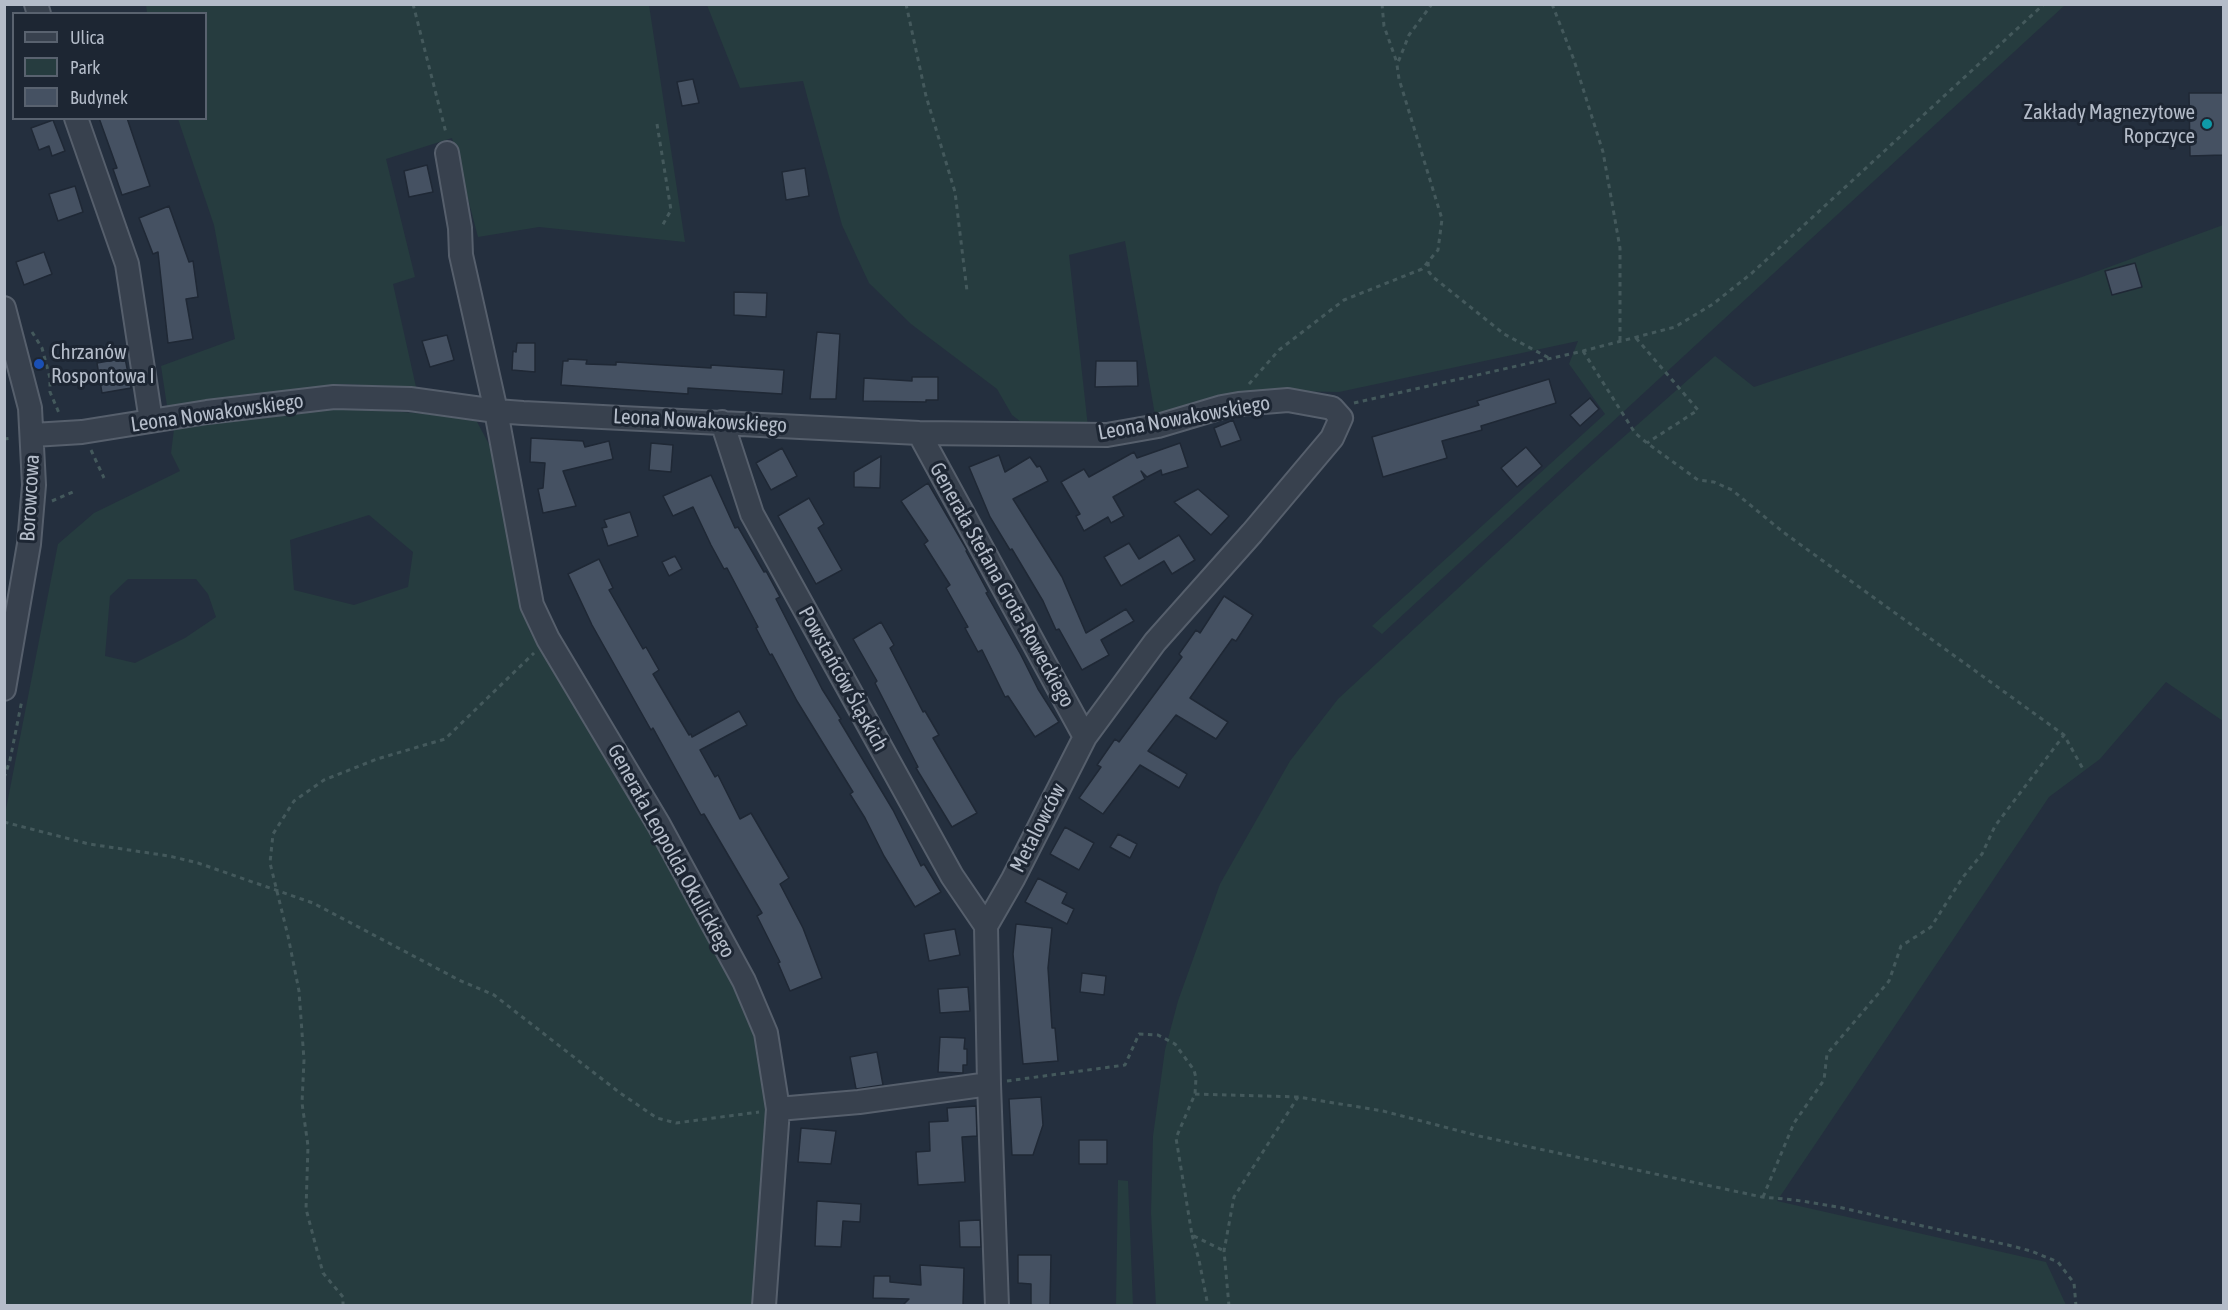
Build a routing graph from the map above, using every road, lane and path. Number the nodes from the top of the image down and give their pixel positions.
1 (412, 4) edge
2 (906, 4) edge
3 (1382, 4) edge
4 (1432, 4) edge
5 (1552, 4) edge
6 (2044, 4) edge
7 (1397, 65) junction
8 (77, 120) edge
9 (657, 124) dead end
10 (447, 153) joint
11 (661, 228) dead end
12 (1428, 262) junction
13 (967, 291) dead end
14 (4, 308) edge
15 (31, 330) dead end
16 (1635, 337) junction
17 (1620, 342) junction
18 (1583, 351) junction
19 (1551, 358) junction
20 (1239, 404) junction
21 (1332, 408) junction
22 (496, 411) junction
23 (63, 418) dead end
24 (152, 421) junction
25 (722, 422) junction
26 (919, 433) junction
27 (33, 435) junction
28 (1647, 443) junction
29 (75, 491) dead end
30 (45, 504) dead end
31 (548, 639) junction
32 (4, 689) edge
33 (2064, 735) junction
34 (1085, 737) junction
35 (2083, 769) dead end
36 (4, 822) edge
37 (276, 891) junction
38 (986, 926) junction
39 (989, 1084) junction
40 (1195, 1094) junction
41 (1298, 1097) junction
42 (778, 1109) junction
43 (1762, 1197) junction
44 (1192, 1234) junction
45 (1224, 1251) junction
46 (343, 1305) edge
47 (764, 1305) edge
48 (997, 1305) edge
49 (1208, 1305) edge
50 (1229, 1305) edge
51 (2076, 1305) edge

1 - 10 path
2 - 13 path
3 - 7 path
4 - 7 path
5 - 17 path
6 - 16 path
7 - 12 path
8 - 24 street
9 - 11 path
10 - 22 street, Generała Leopolda Okulickiego
12 - 19 path
12 - 20 path
14 - 27 street, Borowcowa
15 - 23 path
16 - 17 path
16 - 28 path
17 - 18 path
18 - 19 path
18 - 28 path
19 - 21 path
20 - 21 street, Leona Nowakowskiego
20 - 26 street, Leona Nowakowskiego
21 - 34 street, Metalowców
22 - 24 street, Leona Nowakowskiego
22 - 25 street, Leona Nowakowskiego
22 - 31 street, Generała Leopolda Okulickiego
24 - 27 street, Leona Nowakowskiego
25 - 26 street, Leona Nowakowskiego
25 - 38 street, Powstańców Śląskich
26 - 34 street, Generała Stefana Grota-Roweckiego
27 - 32 street, Borowcowa
28 - 33 path
29 - 30 path
31 - 37 path
31 - 42 street, Generała Leopolda Okulickiego
33 - 35 path
33 - 43 path
34 - 38 street, Metalowców
36 - 37 path
37 - 42 path
37 - 46 path
38 - 39 street
39 - 40 path
39 - 42 street
39 - 48 street
40 - 41 path
40 - 44 path
41 - 43 path
41 - 45 path
42 - 47 street, Generała Leopolda Okulickiego
43 - 51 path
44 - 45 path
44 - 49 path
45 - 50 path

